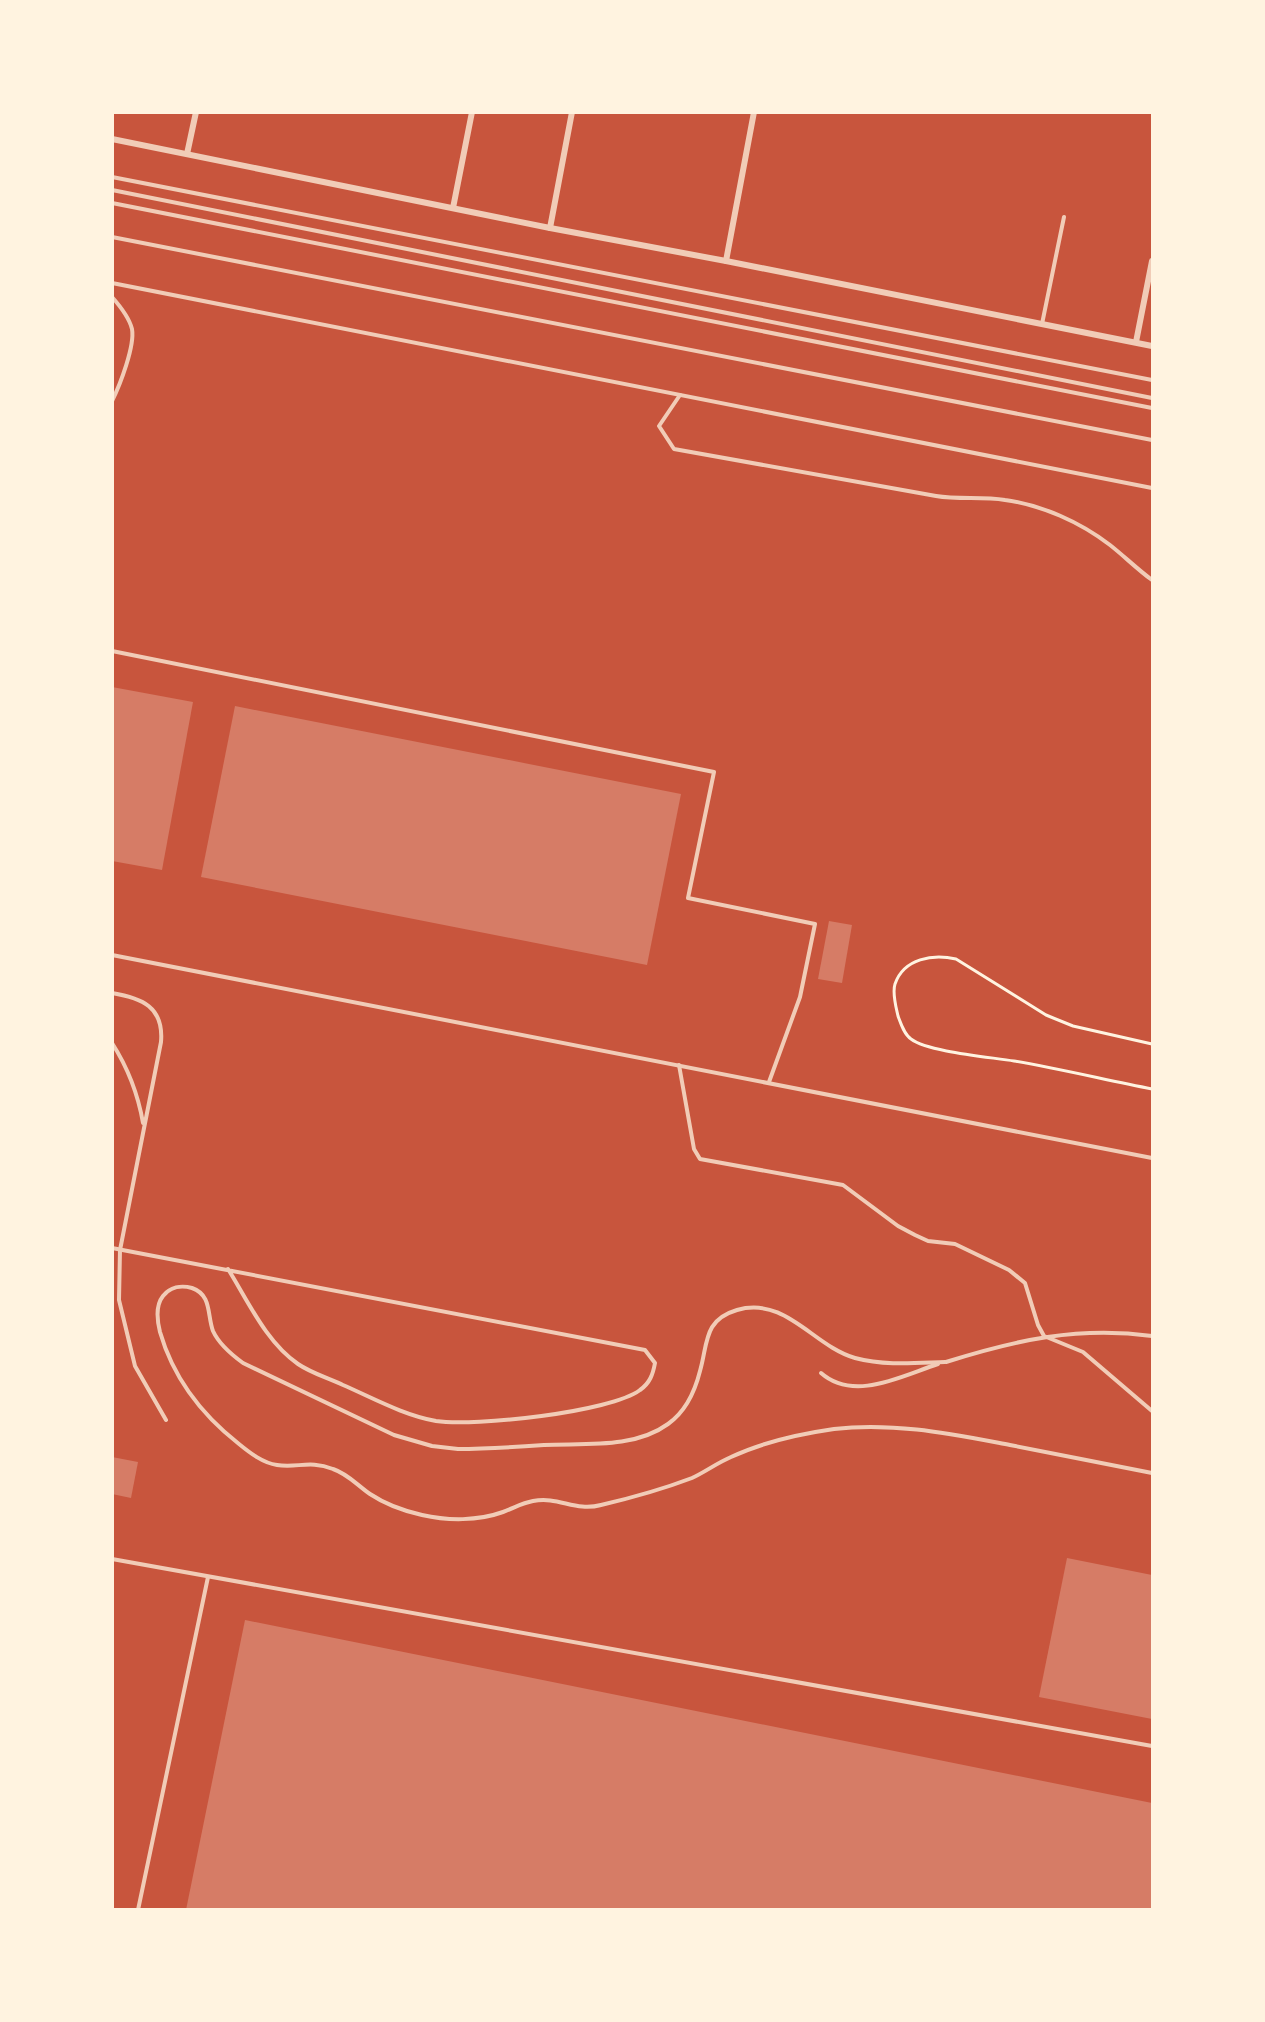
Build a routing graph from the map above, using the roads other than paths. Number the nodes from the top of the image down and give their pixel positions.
1 (196, 112) edge
2 (472, 112) edge
3 (572, 112) edge
4 (754, 112) edge
5 (112, 139) edge
6 (187, 154) junction
7 (112, 177) edge
8 (112, 190) edge
9 (112, 202) edge
10 (453, 208) junction
11 (1064, 217) dead end
12 (550, 228) junction
13 (112, 237) edge
14 (726, 261) junction
15 (1152, 261) edge
16 (112, 283) edge
17 (112, 297) edge
18 (1042, 324) junction
19 (1136, 342) junction
20 (1152, 346) edge
21 (1152, 380) edge
22 (680, 395) junction
23 (1152, 398) edge
24 (112, 401) edge
25 (1152, 408) edge
26 (1152, 440) edge
27 (1152, 488) edge
28 (1152, 580) edge
29 (112, 651) edge
30 (112, 955) edge
31 (112, 993) edge
32 (112, 1043) edge
33 (679, 1065) junction
34 (769, 1083) junction
35 (144, 1127) junction
36 (1152, 1158) edge
37 (112, 1248) edge
38 (120, 1250) junction
39 (228, 1269) junction
40 (1152, 1335) edge
41 (1044, 1336) junction
42 (945, 1362) junction
43 (821, 1373) dead end
44 (1152, 1411) edge
45 (166, 1420) dead end
46 (1152, 1473) edge
47 (112, 1559) edge
48 (208, 1577) junction
49 (1152, 1746) edge
50 (138, 1910) edge

1 - 6 street
2 - 10 street
3 - 12 street
4 - 14 street
5 - 6 street
6 - 10 street
7 - 21 lane
8 - 23 lane
9 - 25 lane
10 - 12 street
11 - 18 lane
12 - 14 street
13 - 26 lane
14 - 18 street
15 - 19 street
16 - 22 lane
17 - 24 lane
18 - 19 street
19 - 20 street
22 - 27 lane
22 - 28 lane
29 - 34 lane
30 - 33 lane
31 - 35 lane
32 - 35 lane
33 - 34 lane
33 - 41 lane
34 - 36 lane
35 - 38 lane
37 - 38 lane
38 - 39 lane
38 - 45 lane
39 - 39 lane
40 - 41 lane
41 - 42 lane
41 - 44 lane
42 - 43 lane
42 - 46 lane
47 - 48 lane
48 - 49 lane
48 - 50 lane

